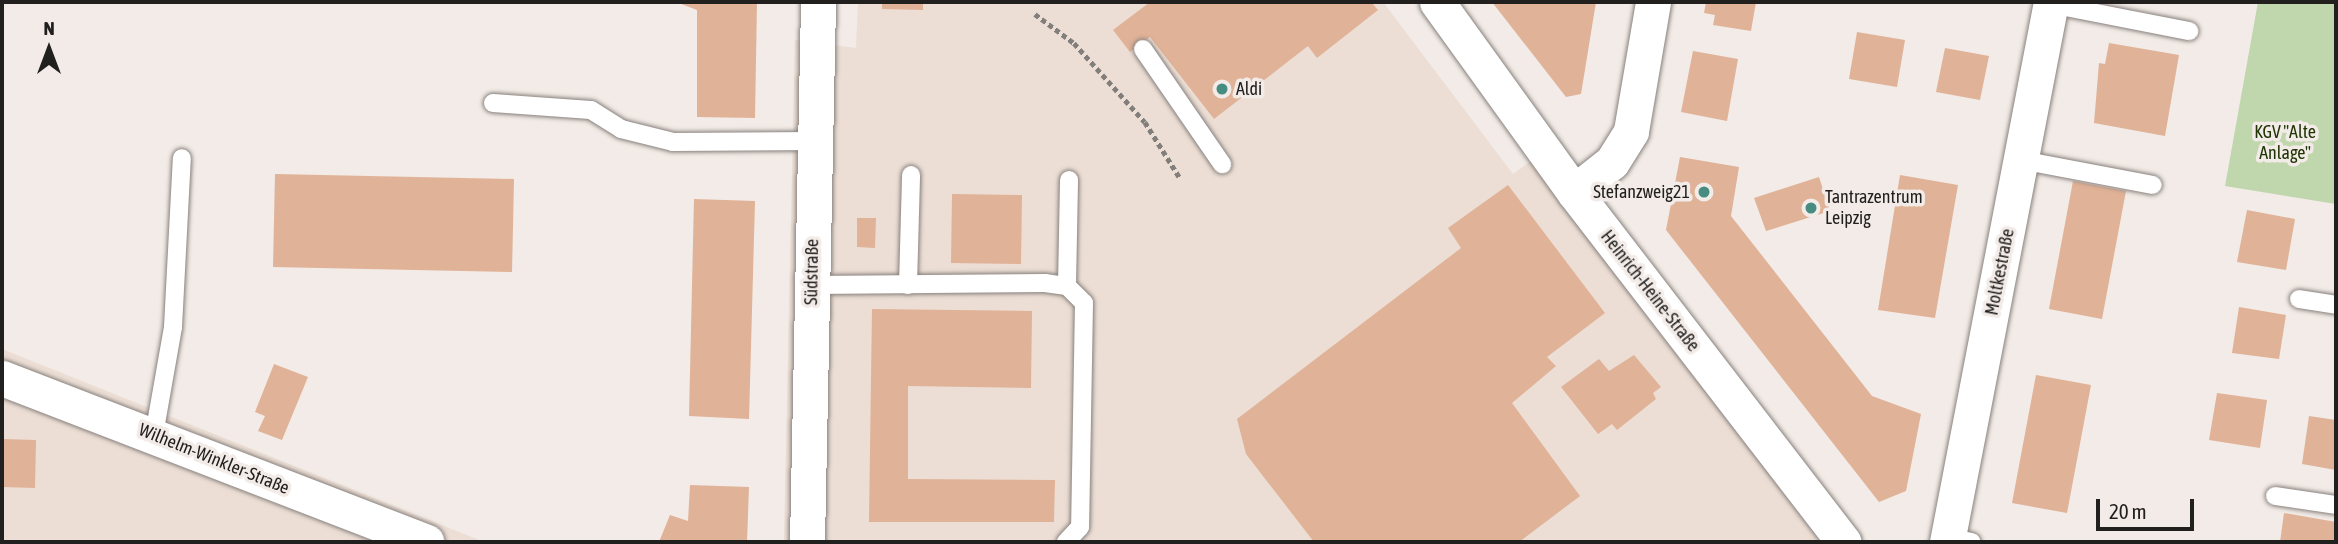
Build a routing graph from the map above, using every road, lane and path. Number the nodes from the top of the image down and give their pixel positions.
1 (818, 2) edge
2 (1437, 2) edge
3 (1653, 2) edge
4 (2050, 3) edge
5 (1035, 14) dead end
6 (2189, 31) dead end
7 (1143, 49) dead end
8 (493, 103) dead end
9 (815, 141) junction
10 (182, 158) dead end
11 (2021, 160) junction
12 (1222, 164) dead end
13 (911, 175) dead end
14 (1180, 178) dead end
15 (1069, 180) dead end
16 (2153, 185) dead end
17 (1574, 192) junction
18 (812, 285) junction
19 (908, 285) junction
20 (1067, 286) junction
21 (2299, 299) dead end
22 (2336, 305) edge
23 (2, 378) edge
24 (154, 435) junction
25 (2275, 496) dead end
26 (2336, 505) edge
27 (1956, 541) edge
28 (426, 542) edge
29 (807, 542) edge
30 (828, 542) edge
31 (1066, 542) edge
32 (1844, 542) edge

1 - 9 street, Südstraße
2 - 17 street, Heinrich-Heine-Straße
3 - 17 street
4 - 6 lane
4 - 11 street, Moltkestraße
5 - 14 path
7 - 12 lane
8 - 9 lane
9 - 18 street, Südstraße
10 - 24 lane
11 - 16 lane
11 - 27 street, Moltkestraße
13 - 19 lane
15 - 20 lane
17 - 32 street, Heinrich-Heine-Straße
18 - 19 lane
18 - 29 street, Südstraße
19 - 20 lane
20 - 31 lane
21 - 22 lane
23 - 24 street, Wilhelm-Winkler-Straße
24 - 28 street, Wilhelm-Winkler-Straße
25 - 26 lane
29 - 30 lane

